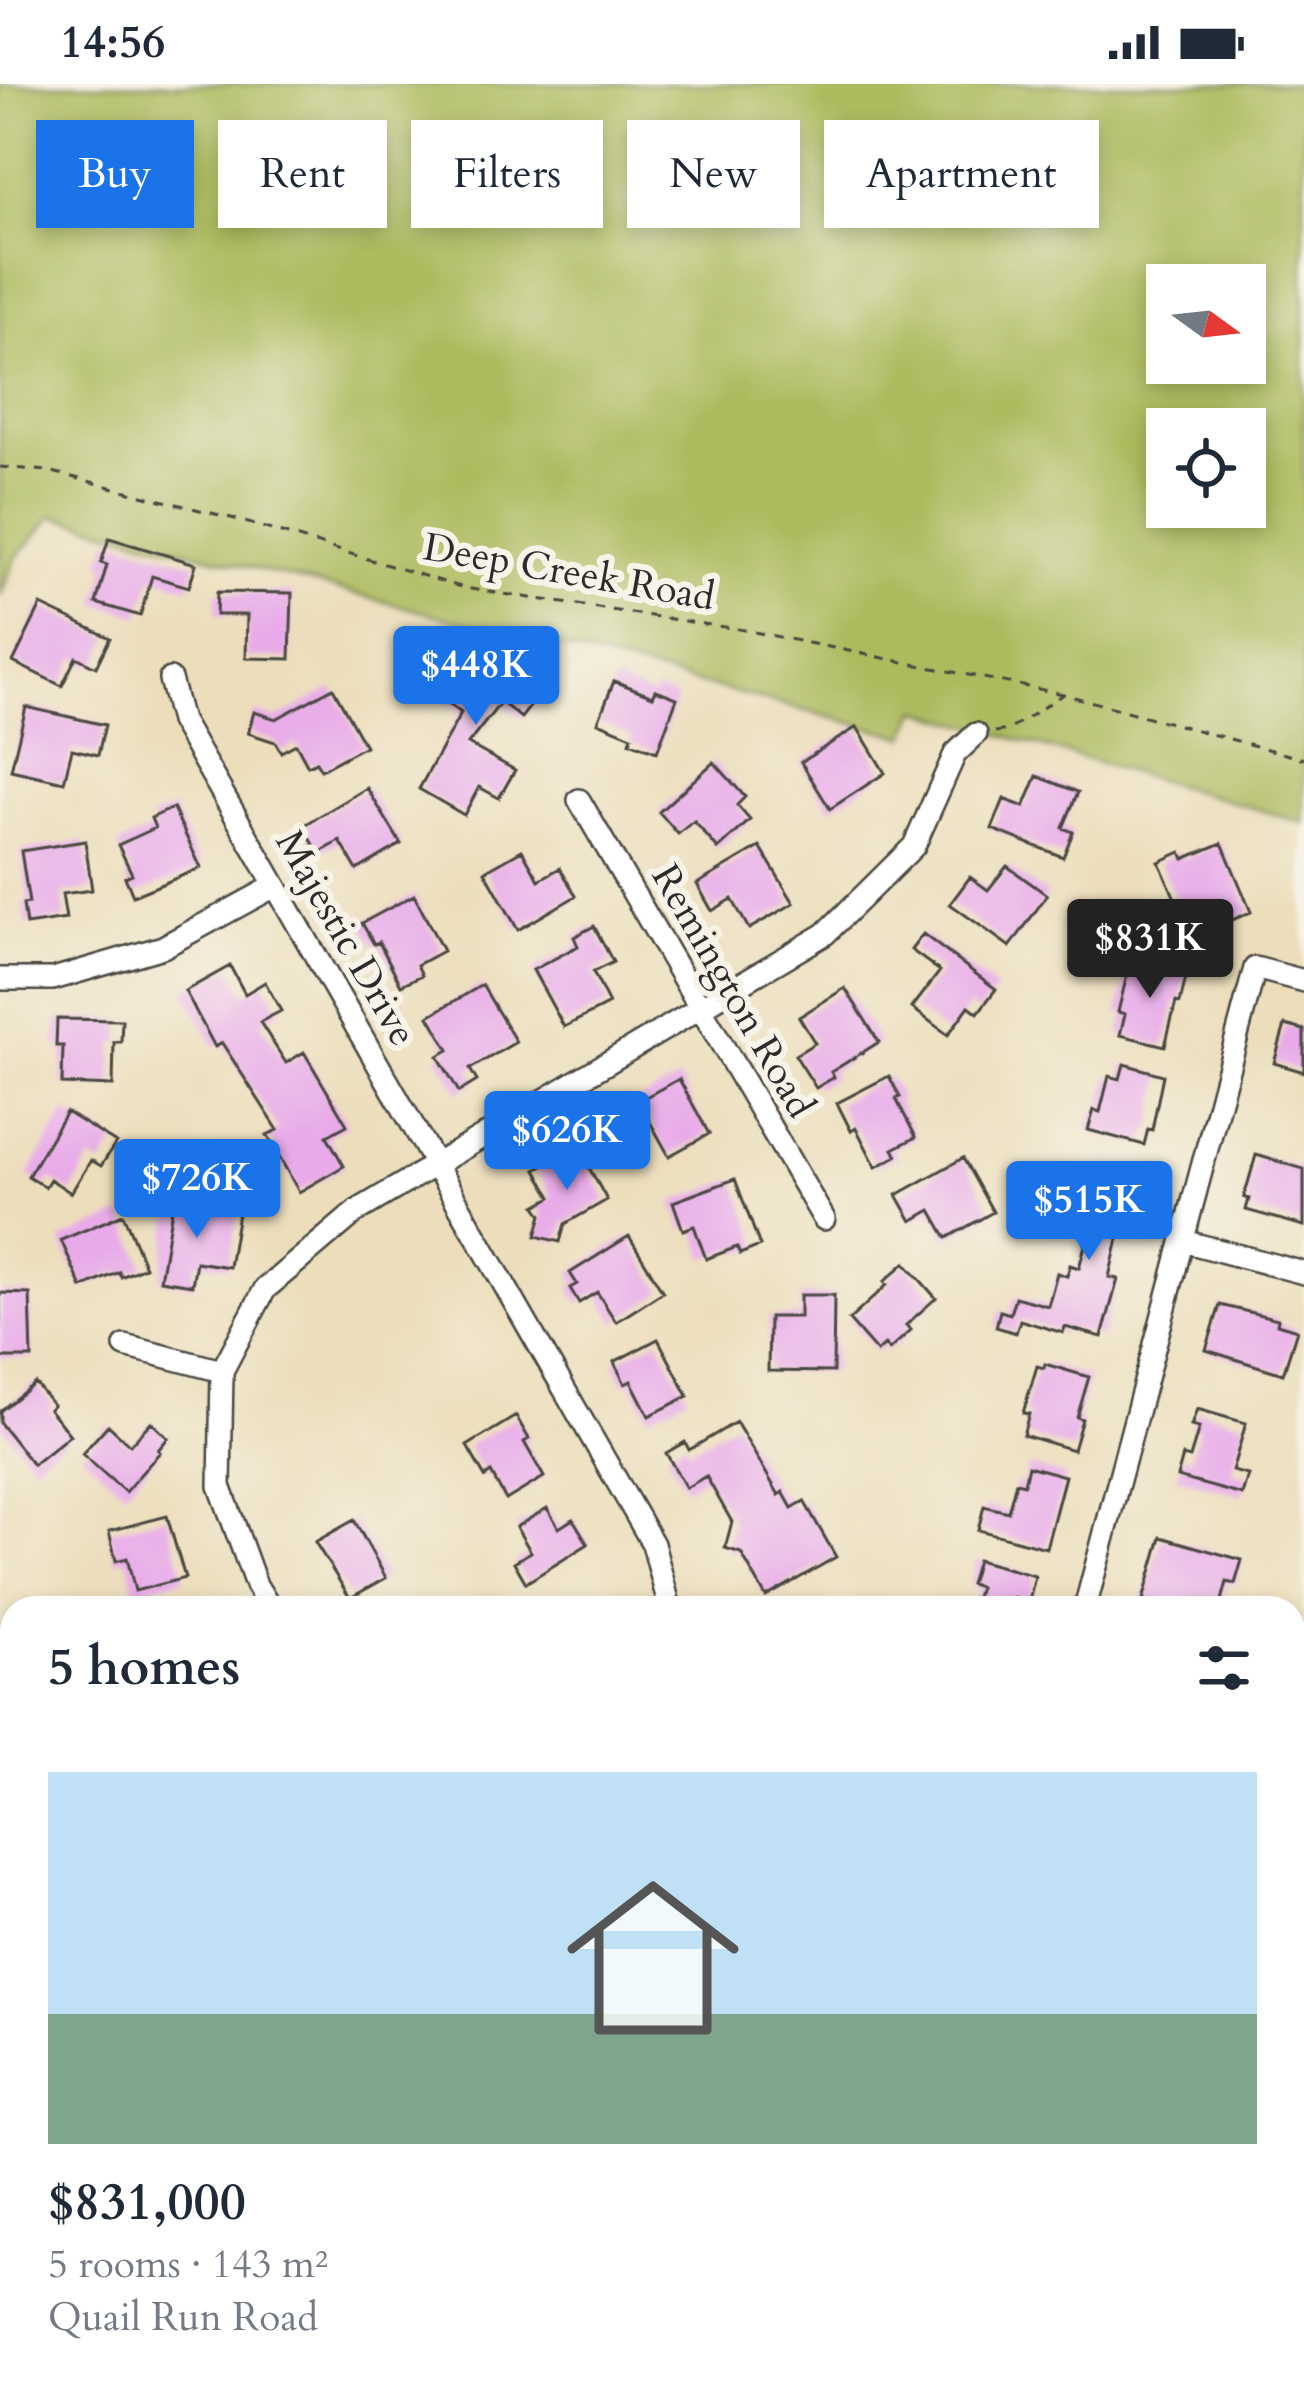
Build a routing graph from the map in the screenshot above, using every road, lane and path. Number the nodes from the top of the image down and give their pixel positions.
1 (0, 467) edge
2 (170, 679) dead end
3 (1063, 694) junction
4 (976, 734) joint
5 (1304, 759) edge
6 (579, 800) dead end
7 (275, 886) junction
8 (0, 979) edge
9 (1304, 981) edge
10 (701, 1007) junction
11 (434, 1165) junction
12 (824, 1219) dead end
13 (1184, 1241) junction
14 (1304, 1273) edge
15 (124, 1346) dead end
16 (222, 1371) junction
17 (263, 1596) edge
18 (667, 1596) edge
19 (1088, 1596) edge

1 - 3 path, Deep Creek Road
2 - 7 street, Majestic Drive
3 - 4 path
3 - 5 path, Deep Creek Road
4 - 10 street
6 - 10 street, Remington Road
7 - 8 street
7 - 11 street, Majestic Drive
9 - 13 street
10 - 11 street
10 - 12 street, Remington Road
11 - 16 street
11 - 18 street, Majestic Drive
13 - 14 street
13 - 19 street
15 - 16 street
16 - 17 street

